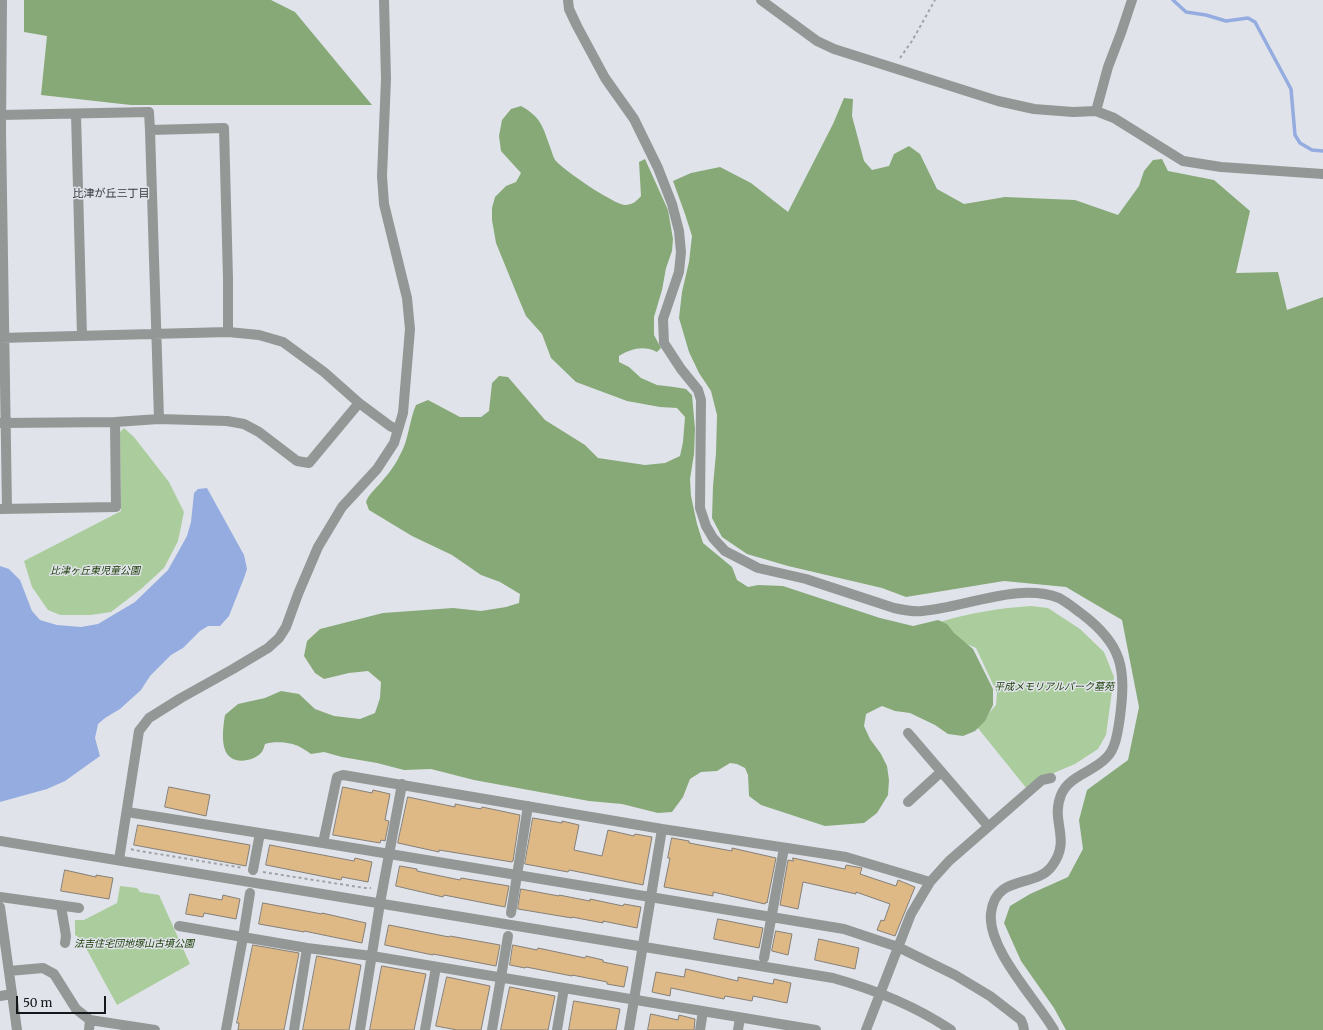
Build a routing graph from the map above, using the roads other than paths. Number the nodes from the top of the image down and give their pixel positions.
1 (2, 0) edge
2 (384, 0) edge
3 (568, 0) edge
4 (761, 0) edge
5 (1132, 0) edge
6 (1096, 111) junction
7 (76, 114) junction
8 (1, 115) edge
9 (150, 130) junction
10 (0, 131) edge
11 (1323, 174) edge
12 (228, 332) junction
13 (156, 334) junction
14 (82, 336) junction
15 (3, 338) edge
16 (359, 403) junction
17 (159, 419) junction
18 (115, 422) junction
19 (3, 423) edge
20 (398, 430) junction
21 (4, 509) edge
22 (908, 733) dead end
23 (941, 772) junction
24 (1051, 778) dead end
25 (402, 784) junction
26 (908, 802) dead end
27 (528, 806) junction
28 (127, 812) junction
29 (988, 826) junction
30 (662, 829) junction
31 (260, 833) junction
32 (0, 841) edge
33 (323, 843) junction
34 (784, 848) junction
35 (389, 854) junction
36 (119, 860) junction
37 (253, 870) dead end
38 (517, 875) junction
39 (930, 882) junction
40 (250, 893) dead end
41 (651, 896) junction
42 (0, 897) edge
43 (380, 903) junction
44 (61, 906) junction
45 (0, 908) edge
46 (78, 908) dead end
47 (511, 913) dead end
48 (772, 917) junction
49 (179, 926) dead end
50 (508, 936) dead end
51 (243, 937) junction
52 (65, 943) dead end
53 (898, 947) junction
54 (307, 948) junction
55 (642, 948) junction
56 (372, 956) junction
57 (764, 958) dead end
58 (436, 967) junction
59 (9, 971) junction
60 (501, 978) junction
61 (564, 988) junction
62 (880, 993) junction
63 (12, 994) junction
64 (0, 996) edge
65 (634, 1000) junction
66 (703, 1011) junction
67 (740, 1018) junction
68 (89, 1025) edge
69 (17, 1030) edge
70 (155, 1030) edge
71 (226, 1030) edge
72 (294, 1030) edge
73 (360, 1030) edge
74 (425, 1030) edge
75 (492, 1030) edge
76 (557, 1030) edge
77 (629, 1030) edge
78 (700, 1030) edge
79 (738, 1030) edge
80 (816, 1030) edge
81 (866, 1030) edge
82 (951, 1030) edge
83 (1024, 1030) edge
84 (1054, 1030) edge

1 - 8 street
2 - 20 street
3 - 84 street
4 - 6 street
5 - 6 street
6 - 11 street
7 - 8 street
7 - 9 street
7 - 14 street
8 - 10 street
9 - 12 street
9 - 13 street
10 - 15 street
12 - 13 street
12 - 16 street
13 - 14 street
13 - 17 street
14 - 15 street
15 - 19 street
16 - 17 street
16 - 20 street
17 - 18 street
18 - 19 street
18 - 21 street
19 - 21 street
20 - 28 street
22 - 23 street
23 - 26 street
23 - 29 street
24 - 29 street
25 - 27 street
25 - 33 street
25 - 35 street
27 - 30 street
27 - 38 street
28 - 31 street
28 - 36 street
29 - 39 street
30 - 34 street
30 - 41 street
31 - 33 street
31 - 37 street
32 - 36 street
33 - 35 street
34 - 39 street
34 - 48 street
35 - 38 street
35 - 43 street
36 - 43 street
38 - 41 street
38 - 47 street
39 - 53 street
40 - 51 street
41 - 48 street
41 - 55 street
42 - 44 street
43 - 55 street
43 - 56 street
44 - 46 street
44 - 52 street
45 - 59 street
48 - 53 street
48 - 57 street
49 - 51 street
50 - 60 street
51 - 54 street
51 - 71 street
53 - 62 street
53 - 83 street
54 - 56 street
54 - 72 street
55 - 62 street
55 - 65 street
56 - 58 street
56 - 73 street
58 - 60 street
58 - 74 street
59 - 63 street
59 - 68 street
60 - 61 street
60 - 75 street
61 - 65 street
61 - 76 street
62 - 81 street
62 - 82 street
63 - 64 street
63 - 69 street
65 - 66 street
65 - 77 street
66 - 67 street
66 - 78 street
67 - 79 street
67 - 80 street
68 - 70 street

